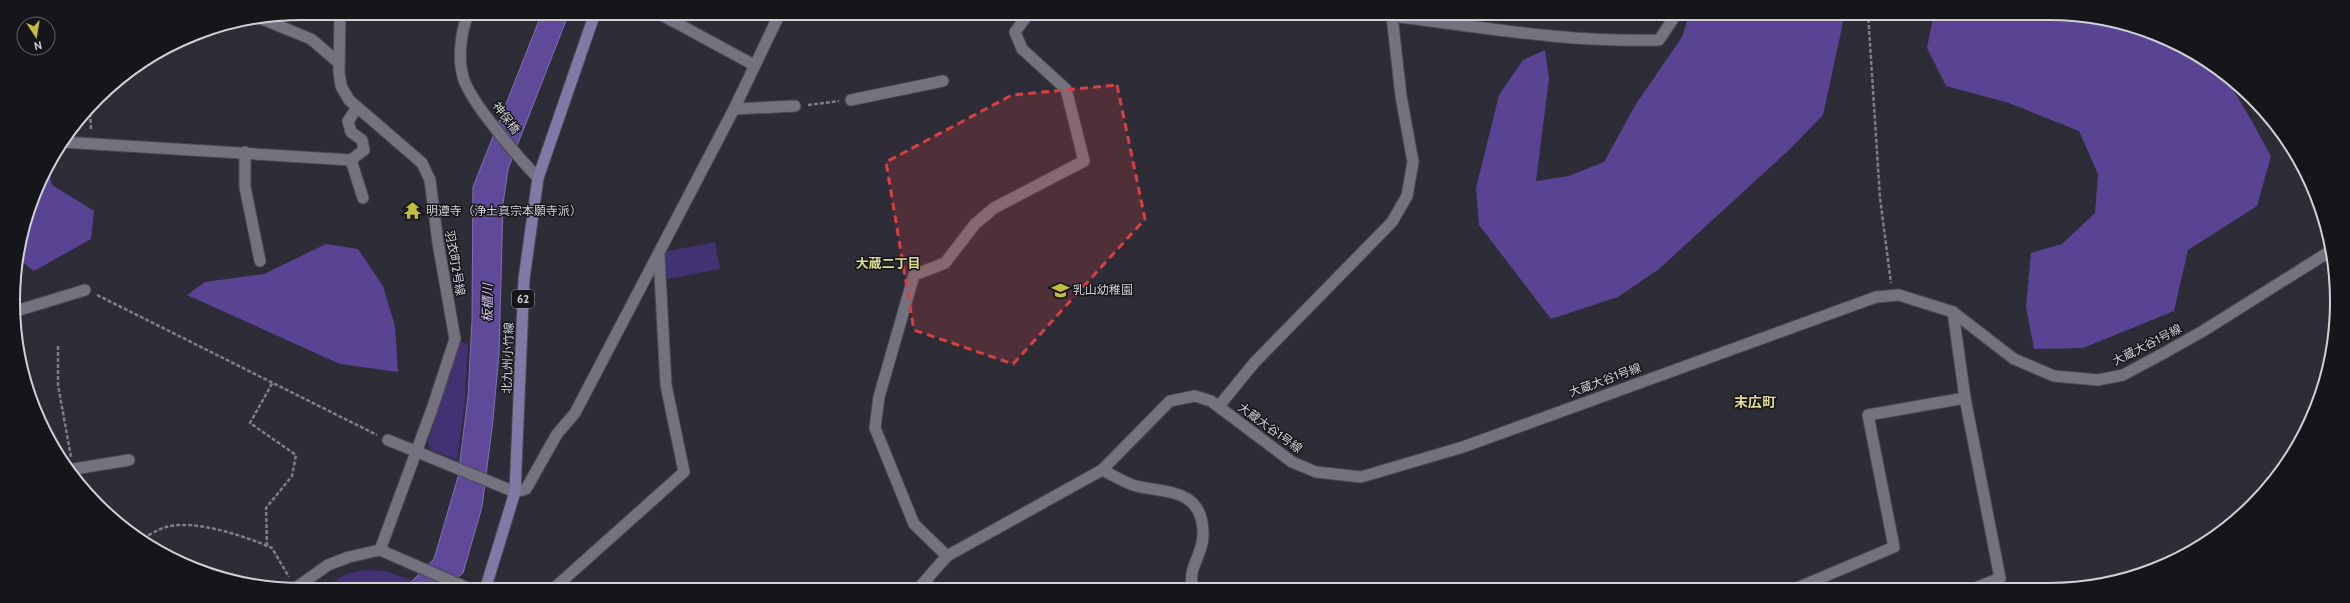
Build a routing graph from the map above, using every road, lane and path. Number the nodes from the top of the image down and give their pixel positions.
1 (340, 20) edge
2 (466, 20) edge
3 (593, 20) edge
4 (671, 20) edge
5 (776, 20) edge
6 (1024, 20) edge
7 (1392, 20) edge
8 (1423, 20) edge
9 (1672, 20) edge
10 (1868, 20) edge
11 (269, 22) edge
12 (339, 63) junction
13 (754, 65) junction
14 (943, 81) dead end
15 (851, 100) joint
16 (796, 106) joint
17 (357, 108) junction
18 (734, 109) junction
19 (90, 115) edge
20 (69, 142) edge
21 (92, 144) junction
22 (245, 152) junction
23 (351, 160) junction
24 (538, 178) junction
25 (363, 198) dead end
26 (2326, 254) edge
27 (659, 256) junction
28 (260, 261) dead end
29 (85, 290) joint
30 (1899, 294) junction
31 (20, 310) edge
32 (1953, 312) junction
33 (58, 346) dead end
34 (273, 382) junction
35 (1965, 398) junction
36 (1219, 406) junction
37 (388, 440) joint
38 (415, 453) junction
39 (128, 460) dead end
40 (71, 464) edge
41 (75, 469) edge
42 (1102, 470) junction
43 (515, 492) junction
44 (146, 537) edge
45 (267, 546) junction
46 (380, 550) junction
47 (947, 556) junction
48 (291, 582) edge
49 (303, 583) edge
50 (455, 583) edge
51 (486, 583) edge
52 (560, 583) edge
53 (923, 583) edge
54 (1192, 583) edge
55 (1809, 583) edge
56 (1988, 583) edge

1 - 12 street, 羽衣町2号線
2 - 24 street, 神保橋
3 - 24 main road, 北九州小竹線 / 62
4 - 13 street
5 - 13 street
6 - 47 street
7 - 36 street
8 - 9 street
10 - 30 path
11 - 12 street
12 - 17 street, 羽衣町2号線
13 - 18 street
14 - 15 street
15 - 16 path
16 - 18 street
17 - 23 street
17 - 38 street, 羽衣町2号線
18 - 27 street
19 - 21 path
20 - 21 street
21 - 22 street
22 - 23 street
22 - 28 street
23 - 25 street
24 - 43 main road, 北九州小竹線 / 62
26 - 32 street, 大蔵大谷1号線
27 - 43 street
27 - 52 street
29 - 31 street
29 - 34 path
30 - 32 street, 大蔵大谷1号線
30 - 36 street, 大蔵大谷1号線
32 - 35 street
33 - 40 path
34 - 37 path
34 - 45 path
35 - 55 street
35 - 56 street
36 - 42 street, 大蔵大谷1号線
37 - 38 street
38 - 43 street
38 - 46 street, 羽衣町2号線
39 - 41 street
42 - 47 street, 大蔵大谷1号線
42 - 54 street
43 - 51 main road, 北九州小竹線 / 62
44 - 45 path
45 - 48 path
46 - 49 street
46 - 50 street
47 - 53 street, 大蔵大谷1号線

